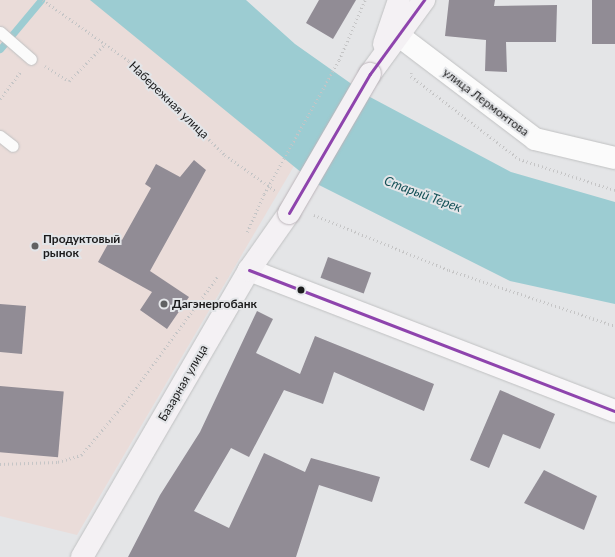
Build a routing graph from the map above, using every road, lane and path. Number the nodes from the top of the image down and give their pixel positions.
1 (43, 0) edge
2 (365, 0) edge
3 (399, 0) edge
4 (424, 0) edge
5 (0, 32) edge
6 (394, 32) junction
7 (103, 46) junction
8 (31, 59) junction
9 (0, 99) edge
10 (0, 136) edge
11 (13, 146) dead end
12 (615, 158) edge
13 (280, 193) dead end
14 (298, 212) junction
15 (244, 239) dead end
16 (249, 270) junction
17 (222, 271) dead end
18 (615, 326) edge
19 (615, 411) edge
20 (0, 464) edge
21 (82, 557) edge

1 - 7 path, Набережная улица
2 - 15 path, bridge
3 - 6 main road
4 - 6 main road, Базарная улица
5 - 8 lane
6 - 12 street, улица Лермонтова
6 - 14 main road, Базарная улица, bridge
7 - 8 path
7 - 13 path, Набережная улица
8 - 9 path
10 - 11 lane
14 - 16 main road, Базарная улица
14 - 18 path
16 - 19 main road
16 - 21 main road, Базарная улица
17 - 20 path

